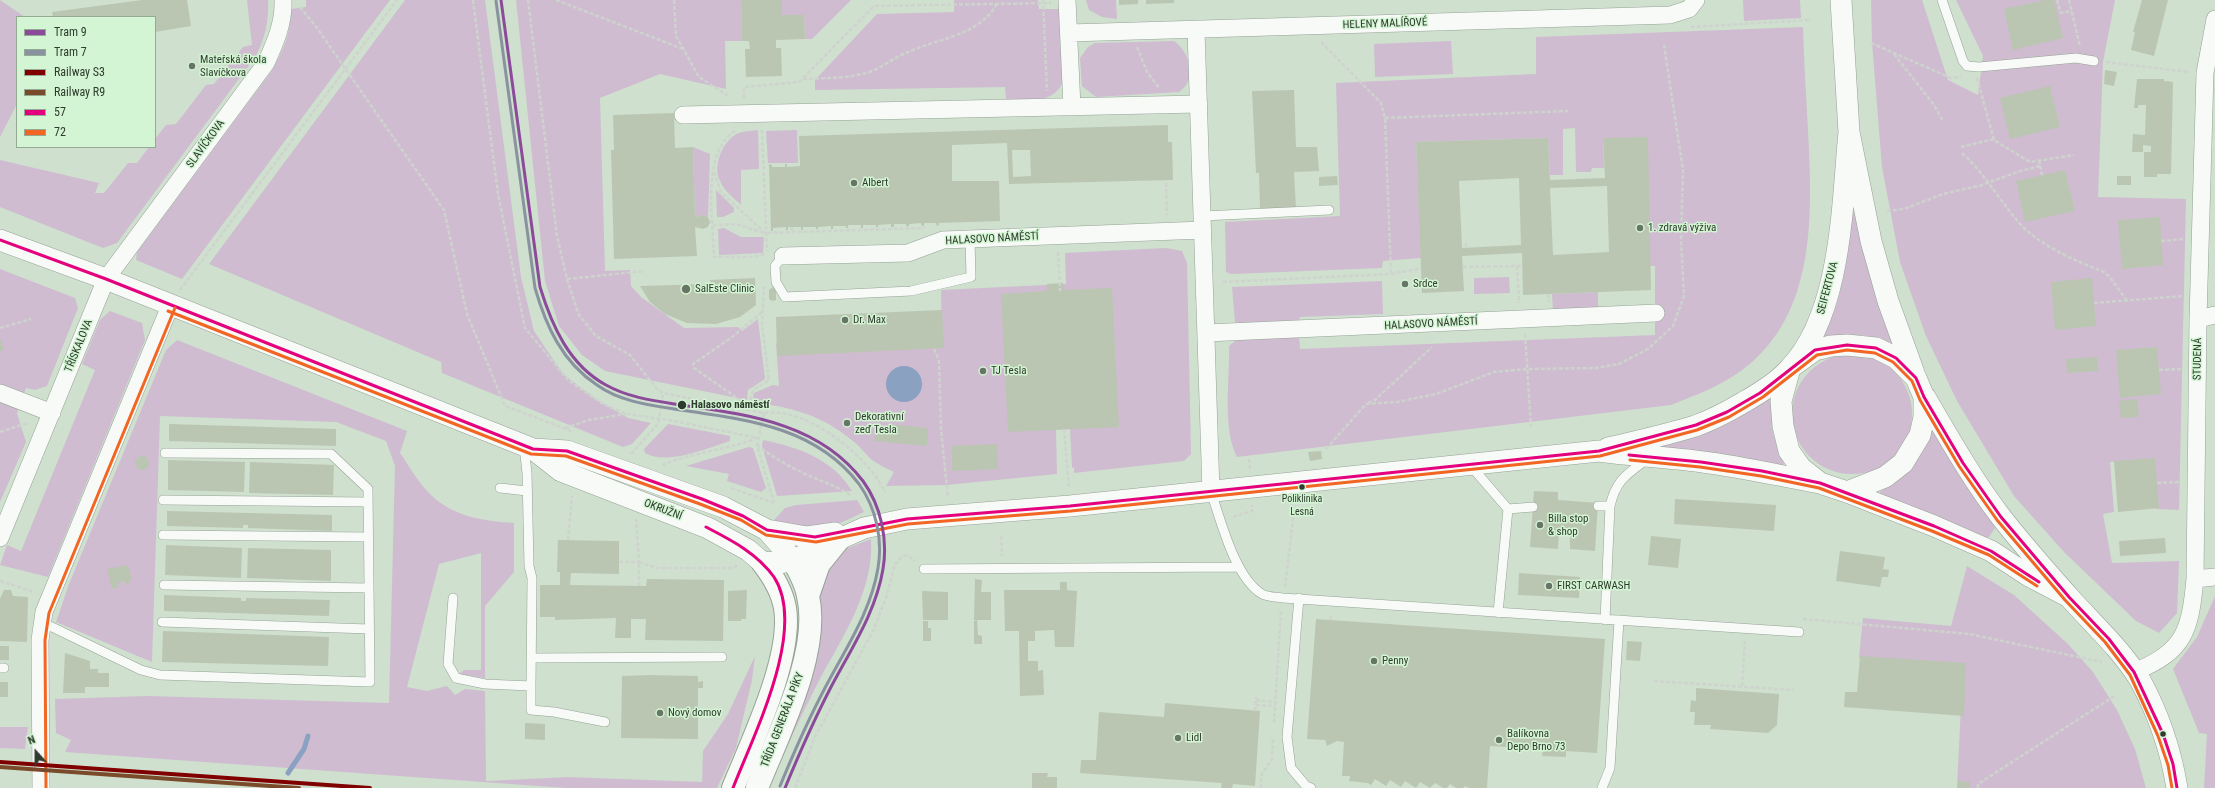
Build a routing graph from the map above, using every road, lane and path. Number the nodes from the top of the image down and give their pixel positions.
1 (283, 0) edge
2 (397, 0) edge
3 (473, 0) edge
4 (528, 0) edge
5 (556, 0) edge
6 (674, 0) edge
7 (1067, 0) edge
8 (1696, 0) edge
9 (1841, 0) edge
10 (1942, 0) edge
11 (2057, 0) edge
12 (2069, 0) edge
13 (1044, 2) edge
14 (996, 4) junction
15 (299, 6) dead end
16 (2072, 11) junction
17 (2215, 19) edge
18 (1811, 20) dead end
19 (1686, 27) dead end
20 (1196, 30) junction
21 (1134, 31) junction
22 (1069, 33) junction
23 (1319, 40) dead end
24 (683, 49) junction
25 (1893, 53) dead end
26 (2083, 60) junction
27 (2094, 61) joint
28 (345, 70) junction
29 (2205, 73) junction
30 (1976, 76) dead end
31 (803, 79) junction
32 (734, 100) dead end
33 (1171, 104) junction
34 (1199, 104) junction
35 (1072, 106) junction
36 (741, 107) junction
37 (1047, 107) junction
38 (1568, 112) dead end
39 (683, 115) dead end
40 (1385, 118) junction
41 (1943, 121) dead end
42 (762, 127) dead end
43 (1849, 132) junction
44 (1994, 139) junction
45 (1960, 147) dead end
46 (1962, 153) dead end
47 (2074, 155) dead end
48 (2039, 160) junction
49 (2040, 166) junction
50 (714, 169) junction
51 (2042, 176) dead end
52 (1166, 183) dead end
53 (1988, 183) junction
54 (1329, 210) dead end
55 (1888, 211) dead end
56 (1173, 217) dead end
57 (1160, 218) dead end
58 (1167, 218) junction
59 (1203, 223) junction
60 (713, 225) junction
61 (792, 227) dead end
62 (930, 228) dead end
63 (792, 232) junction
64 (765, 233) junction
65 (2184, 239) dead end
66 (0, 240) edge
67 (970, 240) junction
68 (2161, 241) dead end
69 (1466, 243) dead end
70 (1466, 247) dead end
71 (1058, 248) dead end
72 (783, 256) junction
73 (1517, 266) junction
74 (1522, 266) dead end
75 (1463, 267) dead end
76 (1421, 268) dead end
77 (645, 271) dead end
78 (1391, 274) junction
79 (106, 279) junction
80 (567, 279) junction
81 (1223, 282) dead end
82 (1060, 291) dead end
83 (2199, 296) junction
84 (762, 301) dead end
85 (2127, 301) junction
86 (2094, 303) dead end
87 (170, 306) junction
88 (1519, 306) dead end
89 (762, 312) junction
90 (1656, 313) dead end
91 (2215, 315) edge
92 (31, 319) dead end
93 (2198, 319) junction
94 (0, 328) edge
95 (1525, 332) dead end
96 (1206, 333) junction
97 (1432, 347) dead end
98 (934, 349) dead end
99 (1790, 368) junction
100 (2181, 369) dead end
101 (2159, 370) dead end
102 (1916, 378) junction
103 (0, 393) edge
104 (663, 393) junction
105 (1924, 396) junction
106 (1366, 404) dead end
107 (505, 406) dead end
108 (748, 409) junction
109 (52, 413) junction
110 (764, 413) junction
111 (627, 414) junction
112 (24, 419) dead end
113 (659, 420) junction
114 (564, 428) dead end
115 (1531, 428) dead end
116 (28, 429) dead end
117 (1064, 429) dead end
118 (758, 438) junction
119 (757, 445) junction
120 (529, 447) junction
121 (1599, 451) junction
122 (165, 453) dead end
123 (631, 454) dead end
124 (1649, 458) junction
125 (1249, 459) dead end
126 (1469, 464) junction
127 (662, 465) dead end
128 (1250, 470) dead end
129 (1068, 476) dead end
130 (2180, 482) dead end
131 (1820, 483) junction
132 (2157, 483) dead end
133 (500, 488) dead end
134 (947, 488) dead end
135 (527, 491) junction
136 (573, 491) dead end
137 (885, 492) dead end
138 (1211, 492) junction
139 (1847, 492) junction
140 (850, 495) dead end
141 (163, 500) dead end
142 (368, 502) junction
143 (774, 503) dead end
144 (1598, 506) dead end
145 (1610, 506) junction
146 (1533, 507) dead end
147 (1508, 508) junction
148 (1252, 511) dead end
149 (1294, 511) dead end
150 (635, 513) dead end
151 (1234, 517) dead end
152 (864, 528) junction
153 (767, 530) junction
154 (163, 534) dead end
155 (1001, 536) dead end
156 (368, 537) junction
157 (0, 538) edge
158 (840, 538) junction
159 (568, 540) dead end
160 (1002, 551) dead end
161 (793, 560) junction
162 (619, 562) dead end
163 (639, 562) junction
164 (751, 562) junction
165 (916, 562) dead end
166 (1238, 567) junction
167 (924, 569) dead end
168 (2215, 577) edge
169 (2195, 579) junction
170 (0, 580) edge
171 (164, 585) dead end
172 (639, 586) dead end
173 (369, 588) junction
174 (781, 594) junction
175 (808, 596) junction
176 (2069, 597) junction
177 (50, 598) junction
178 (453, 598) dead end
179 (1283, 598) junction
180 (1299, 598) junction
181 (1498, 613) junction
182 (1331, 614) dead end
183 (1330, 620) dead end
184 (1605, 620) junction
185 (1619, 620) junction
186 (162, 622) dead end
187 (41, 625) junction
188 (1746, 628) junction
189 (369, 629) junction
190 (1799, 632) joint
191 (722, 657) dead end
192 (533, 658) junction
193 (2105, 662) dead end
194 (2134, 672) junction
195 (1654, 681) dead end
196 (531, 686) junction
197 (1742, 686) junction
198 (1794, 690) dead end
199 (2116, 695) dead end
200 (1275, 702) junction
201 (1256, 705) junction
202 (1275, 706) junction
203 (1255, 711) dead end
204 (605, 722) dead end
205 (1273, 729) dead end
206 (1273, 736) dead end
207 (41, 788) edge
208 (733, 788) edge
209 (757, 788) edge
210 (795, 788) edge
211 (1261, 788) edge
212 (1311, 788) edge
213 (1602, 788) edge
214 (1978, 788) edge
215 (2177, 788) edge

1 - 79 street, SLAVÍČKOVA
2 - 28 path
3 - 111 path
4 - 80 path
5 - 24 path
6 - 24 path
7 - 22 street
8 - 20 street, HELENY MALÍŘOVÉ
9 - 43 street, SEIFERTOVA
10 - 26 lane
11 - 16 path
12 - 16 path
13 - 14 path
13 - 37 path
14 - 31 path
14 - 31 path
15 - 28 path
16 - 26 path
17 - 29 street, STUDENÁ
18 - 19 path
20 - 21 street, HELENY MALÍŘOVÉ
20 - 34 street
21 - 22 street, HELENY MALÍŘOVÉ
21 - 33 path
22 - 35 street
23 - 40 path
24 - 32 path
25 - 41 path
26 - 27 lane
27 - 29 path
28 - 87 path
28 - 107 path
29 - 83 street, STUDENÁ
30 - 44 path
31 - 36 path
33 - 34 street
33 - 35 street
34 - 59 street
35 - 37 street
36 - 37 street
36 - 39 street
36 - 50 path
38 - 40 path
40 - 78 path
42 - 64 path
43 - 99 street, SEIFERTOVA
43 - 102 street, SEIFERTOVA
44 - 45 path
44 - 48 path
46 - 53 path
47 - 48 path
48 - 49 path
49 - 51 path
49 - 53 path
50 - 60 path
50 - 64 path
52 - 58 path
53 - 55 path
53 - 85 path
54 - 59 lane
56 - 58 path
57 - 58 path
59 - 67 street, HALASOVO NÁMĚSTÍ
59 - 96 street
60 - 64 path
60 - 72 path
61 - 63 path
62 - 63 path
63 - 64 path
65 - 68 path
66 - 79 street, OKRUŽNÍ
67 - 72 street, HALASOVO NÁMĚSTÍ
67 - 72 lane
69 - 70 path
71 - 82 path
73 - 74 path
73 - 75 path
73 - 88 path
76 - 78 path
77 - 80 path
78 - 81 path
79 - 87 street, OKRUŽNÍ
79 - 109 street, TŘÍSKALOVA
80 - 104 path
83 - 85 path
83 - 93 street, STUDENÁ
84 - 89 path
85 - 86 path
87 - 120 street, OKRUŽNÍ
87 - 177 street
89 - 108 path
89 - 108 path
90 - 96 street, HALASOVO NÁMĚSTÍ
91 - 93 street
92 - 94 path
93 - 169 street, STUDENÁ
95 - 115 path
96 - 138 street
97 - 106 path
98 - 134 path
99 - 102 street
99 - 121 street, SEIFERTOVA
99 - 131 street
100 - 101 path
102 - 105 street, SEIFERTOVA
103 - 109 street
104 - 108 path
104 - 113 path
105 - 139 street
105 - 176 street, SEIFERTOVA
108 - 110 path
109 - 157 street, TŘÍSKALOVA
110 - 118 path
110 - 137 path
111 - 113 path
111 - 114 path
112 - 116 path
113 - 118 path
113 - 123 path
117 - 129 path
118 - 119 path
118 - 127 path
119 - 140 path
119 - 143 path
120 - 135 lane
120 - 153 street, OKRUŽNÍ
120 - 164 street, OKRUŽNÍ
121 - 124 street
121 - 126 street
122 - 142 lane
124 - 131 street
124 - 145 lane
125 - 128 path
126 - 138 street
126 - 147 lane
130 - 132 path
131 - 139 street
133 - 135 lane
135 - 192 lane
136 - 159 path
138 - 152 street
138 - 166 lane
139 - 176 street
141 - 142 lane
142 - 156 lane
144 - 145 lane
145 - 184 lane
146 - 147 lane
147 - 181 lane
148 - 151 path
149 - 179 path
150 - 163 path
152 - 153 street
152 - 158 street
153 - 161 street, OKRUŽNÍ
154 - 156 lane
155 - 160 path
156 - 173 lane
158 - 161 street
158 - 175 main road
161 - 164 street
161 - 174 main road
161 - 175 main road, TŘÍDA GENERÁLA PÍKY
162 - 163 path
163 - 164 path
163 - 172 path
164 - 174 main road, TŘÍDA GENERÁLA PÍKY
165 - 210 path
166 - 167 lane
166 - 179 lane
168 - 169 street
169 - 194 street, STUDENÁ
170 - 177 path
171 - 173 lane
173 - 189 lane
174 - 208 main road, TŘÍDA GENERÁLA PÍKY
175 - 209 main road, TŘÍDA GENERÁLA PÍKY
176 - 194 street, SEIFERTOVA
177 - 187 street
178 - 196 lane
179 - 180 lane
179 - 200 path
180 - 181 lane
180 - 212 lane
181 - 184 lane
182 - 183 path
184 - 185 lane
185 - 188 lane
185 - 213 lane
186 - 189 lane
187 - 189 lane
187 - 207 street
188 - 190 lane
188 - 197 path
190 - 193 path
191 - 192 lane
192 - 196 lane
194 - 215 street, SEIFERTOVA
195 - 197 path
196 - 204 lane
197 - 198 path
199 - 214 path
200 - 201 path
200 - 202 path
201 - 202 path
201 - 203 path
202 - 205 path
206 - 211 path

